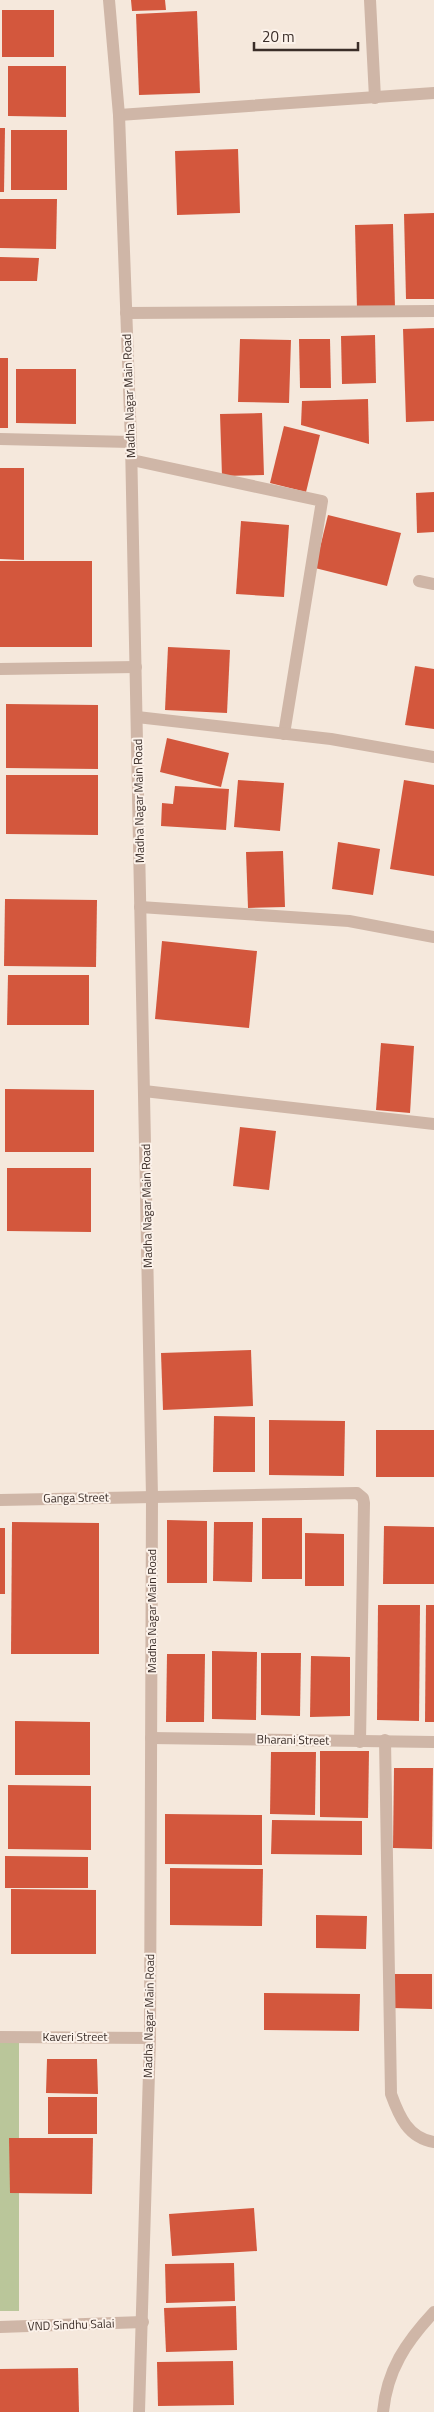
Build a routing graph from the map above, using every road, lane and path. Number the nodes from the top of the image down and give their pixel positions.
1 (109, 0) edge
2 (370, 0) edge
3 (434, 93) edge
4 (375, 98) junction
5 (119, 115) junction
6 (434, 311) edge
7 (126, 312) junction
8 (0, 439) edge
9 (132, 442) junction
10 (132, 460) junction
11 (419, 582) dead end
12 (434, 584) edge
13 (136, 667) junction
14 (0, 669) edge
15 (137, 717) junction
16 (284, 734) junction
17 (434, 757) edge
18 (140, 906) junction
19 (434, 938) edge
20 (144, 1091) junction
21 (434, 1124) edge
22 (152, 1497) junction
23 (0, 1500) edge
24 (151, 1738) junction
25 (385, 1740) junction
26 (360, 1742) junction
27 (434, 1742) edge
28 (0, 2037) edge
29 (150, 2038) junction
30 (434, 2142) edge
31 (434, 2312) edge
32 (143, 2322) junction
33 (0, 2327) edge
34 (139, 2412) edge
35 (383, 2412) edge

1 - 5 street, Madha Nagar Main Road
2 - 4 street
3 - 4 street
4 - 5 street
5 - 7 street, Madha Nagar Main Road
6 - 7 street
7 - 9 street, Madha Nagar Main Road
8 - 9 street
9 - 10 street, Madha Nagar Main Road
10 - 13 street, Madha Nagar Main Road
10 - 16 street
11 - 12 street
13 - 14 street
13 - 15 street, Madha Nagar Main Road
15 - 16 street
15 - 18 street, Madha Nagar Main Road
16 - 17 street
18 - 19 street
18 - 20 street, Madha Nagar Main Road
20 - 21 street
20 - 22 street, Madha Nagar Main Road
22 - 23 street, Ganga Street
22 - 24 street, Madha Nagar Main Road
22 - 26 street, Ganga Street
24 - 26 street, Bharani Street
24 - 29 street, Madha Nagar Main Road
25 - 26 street, Bharani Street
25 - 27 street, Bharani Street
25 - 30 street
28 - 29 street, Kaveri Street
29 - 32 street, Madha Nagar Main Road
31 - 35 street
32 - 33 street, VND Sindhu Salai
32 - 34 street, Madha Nagar Main Road

